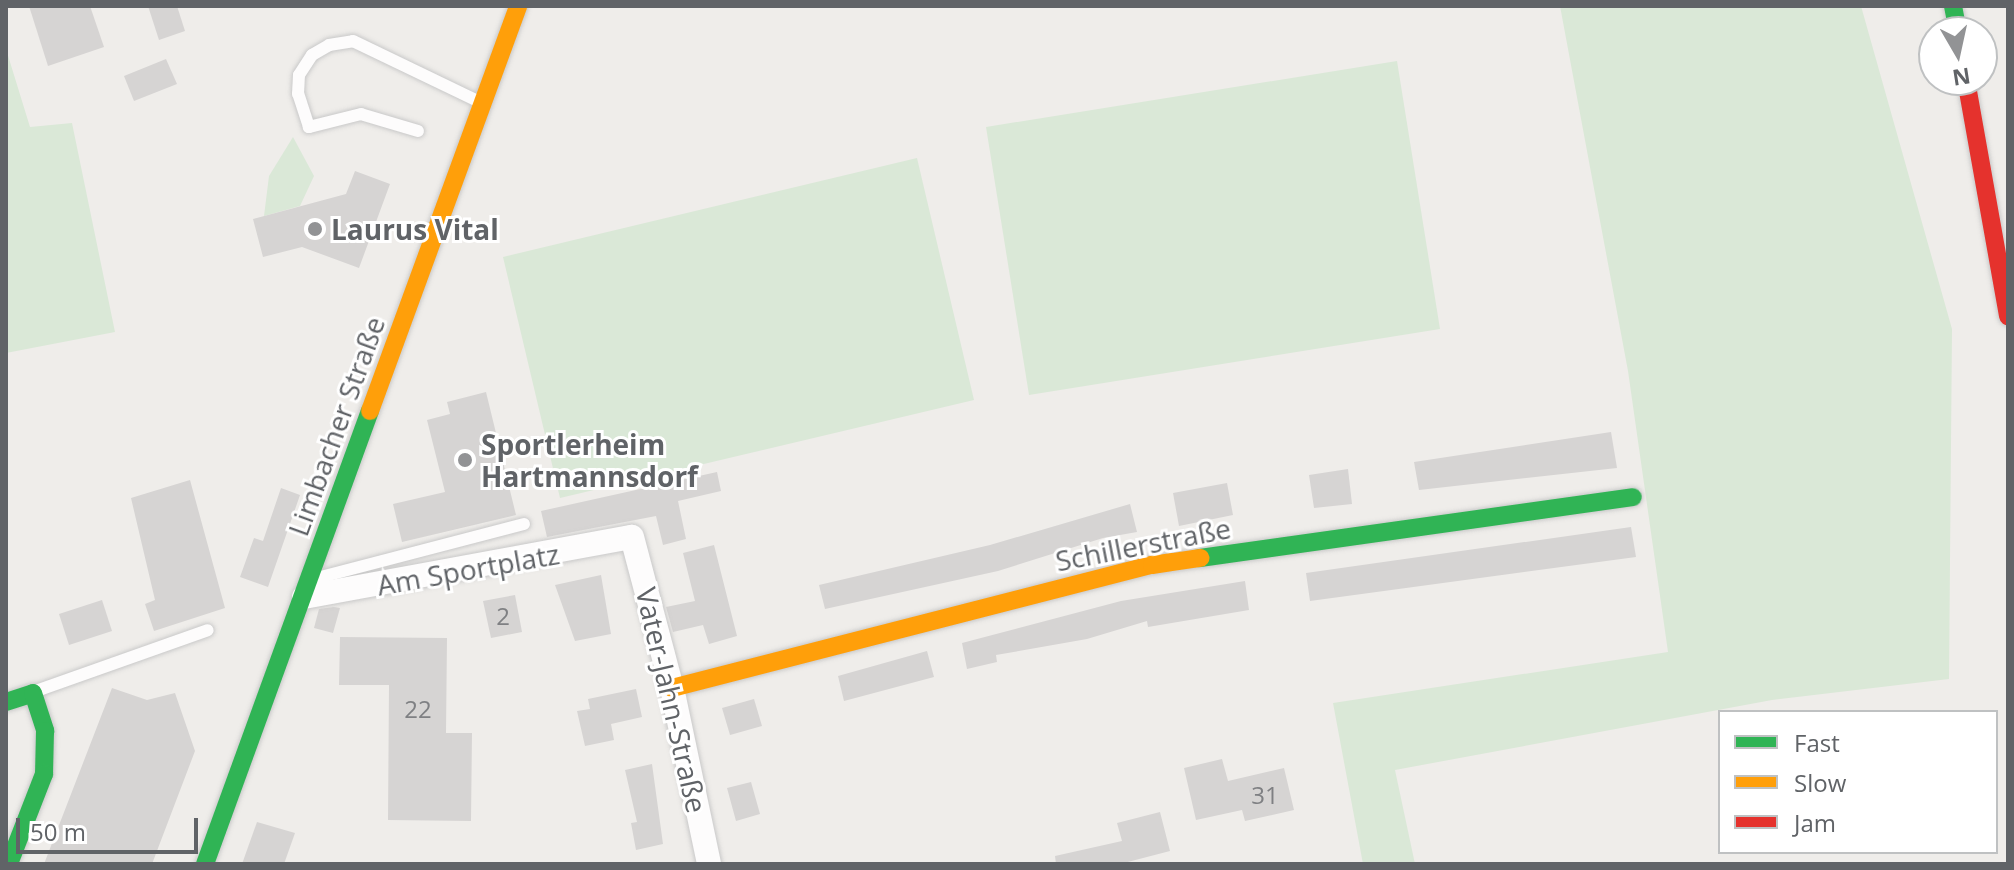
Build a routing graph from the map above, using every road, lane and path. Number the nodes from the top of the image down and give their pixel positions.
1 (518, 6) edge
2 (1969, 96) edge
3 (483, 103) junction
4 (418, 131) dead end
5 (2008, 316) edge
6 (1633, 497) dead end
7 (524, 524) dead end
8 (632, 537) joint
9 (307, 588) junction
10 (208, 630) dead end
11 (672, 688) junction
12 (33, 693) junction
13 (6, 702) edge
14 (9, 864) edge
15 (205, 864) edge
16 (709, 864) edge

1 - 3 street, Limbacher Straße
2 - 5 street
3 - 4 lane
3 - 9 street, Limbacher Straße
6 - 11 street, Schillerstraße
7 - 9 lane
8 - 9 street, Am Sportplatz
8 - 11 street, Vater-Jahn-Straße
9 - 15 street, Limbacher Straße
10 - 12 lane
11 - 16 street, Vater-Jahn-Straße
12 - 13 street
12 - 14 street

